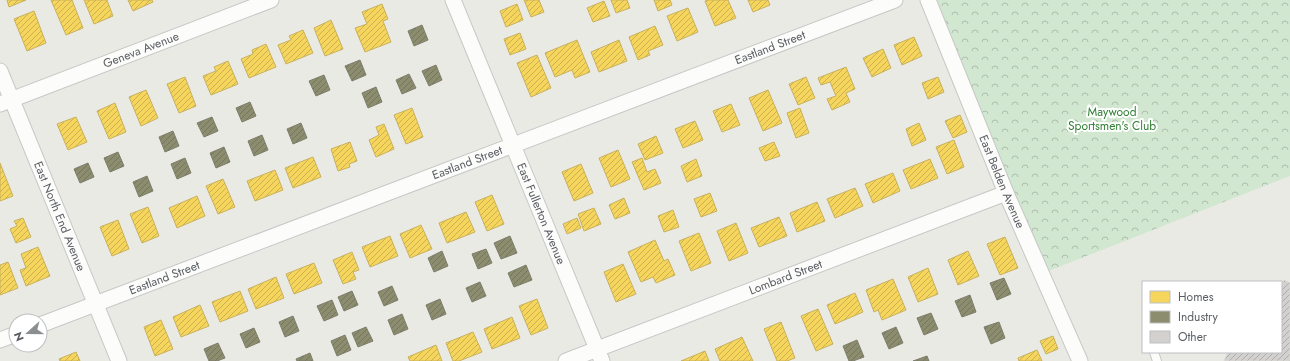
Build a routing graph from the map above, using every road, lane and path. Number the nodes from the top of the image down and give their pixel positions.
1 (271, 0) edge
2 (453, 0) edge
3 (895, 0) edge
4 (928, 0) edge
5 (0, 71) edge
6 (6, 102) edge
7 (513, 145) junction
8 (1006, 193) junction
9 (95, 304) junction
10 (48, 322) edge
11 (600, 355) edge
12 (119, 361) edge
13 (566, 361) edge
14 (1080, 361) edge

1 - 6 street, Geneva Avenue
2 - 7 street, East Fullerton Avenue
3 - 7 street, Eastland Street
4 - 8 street, East Belden Avenue
5 - 6 street, East North End Avenue
6 - 9 street, East North End Avenue
7 - 9 street, Eastland Street
7 - 11 street, East Fullerton Avenue
8 - 11 street, Lombard Street
8 - 14 street, East Belden Avenue
9 - 10 street, Eastland Street
9 - 12 street, East North End Avenue
11 - 13 street, Lombard Street

